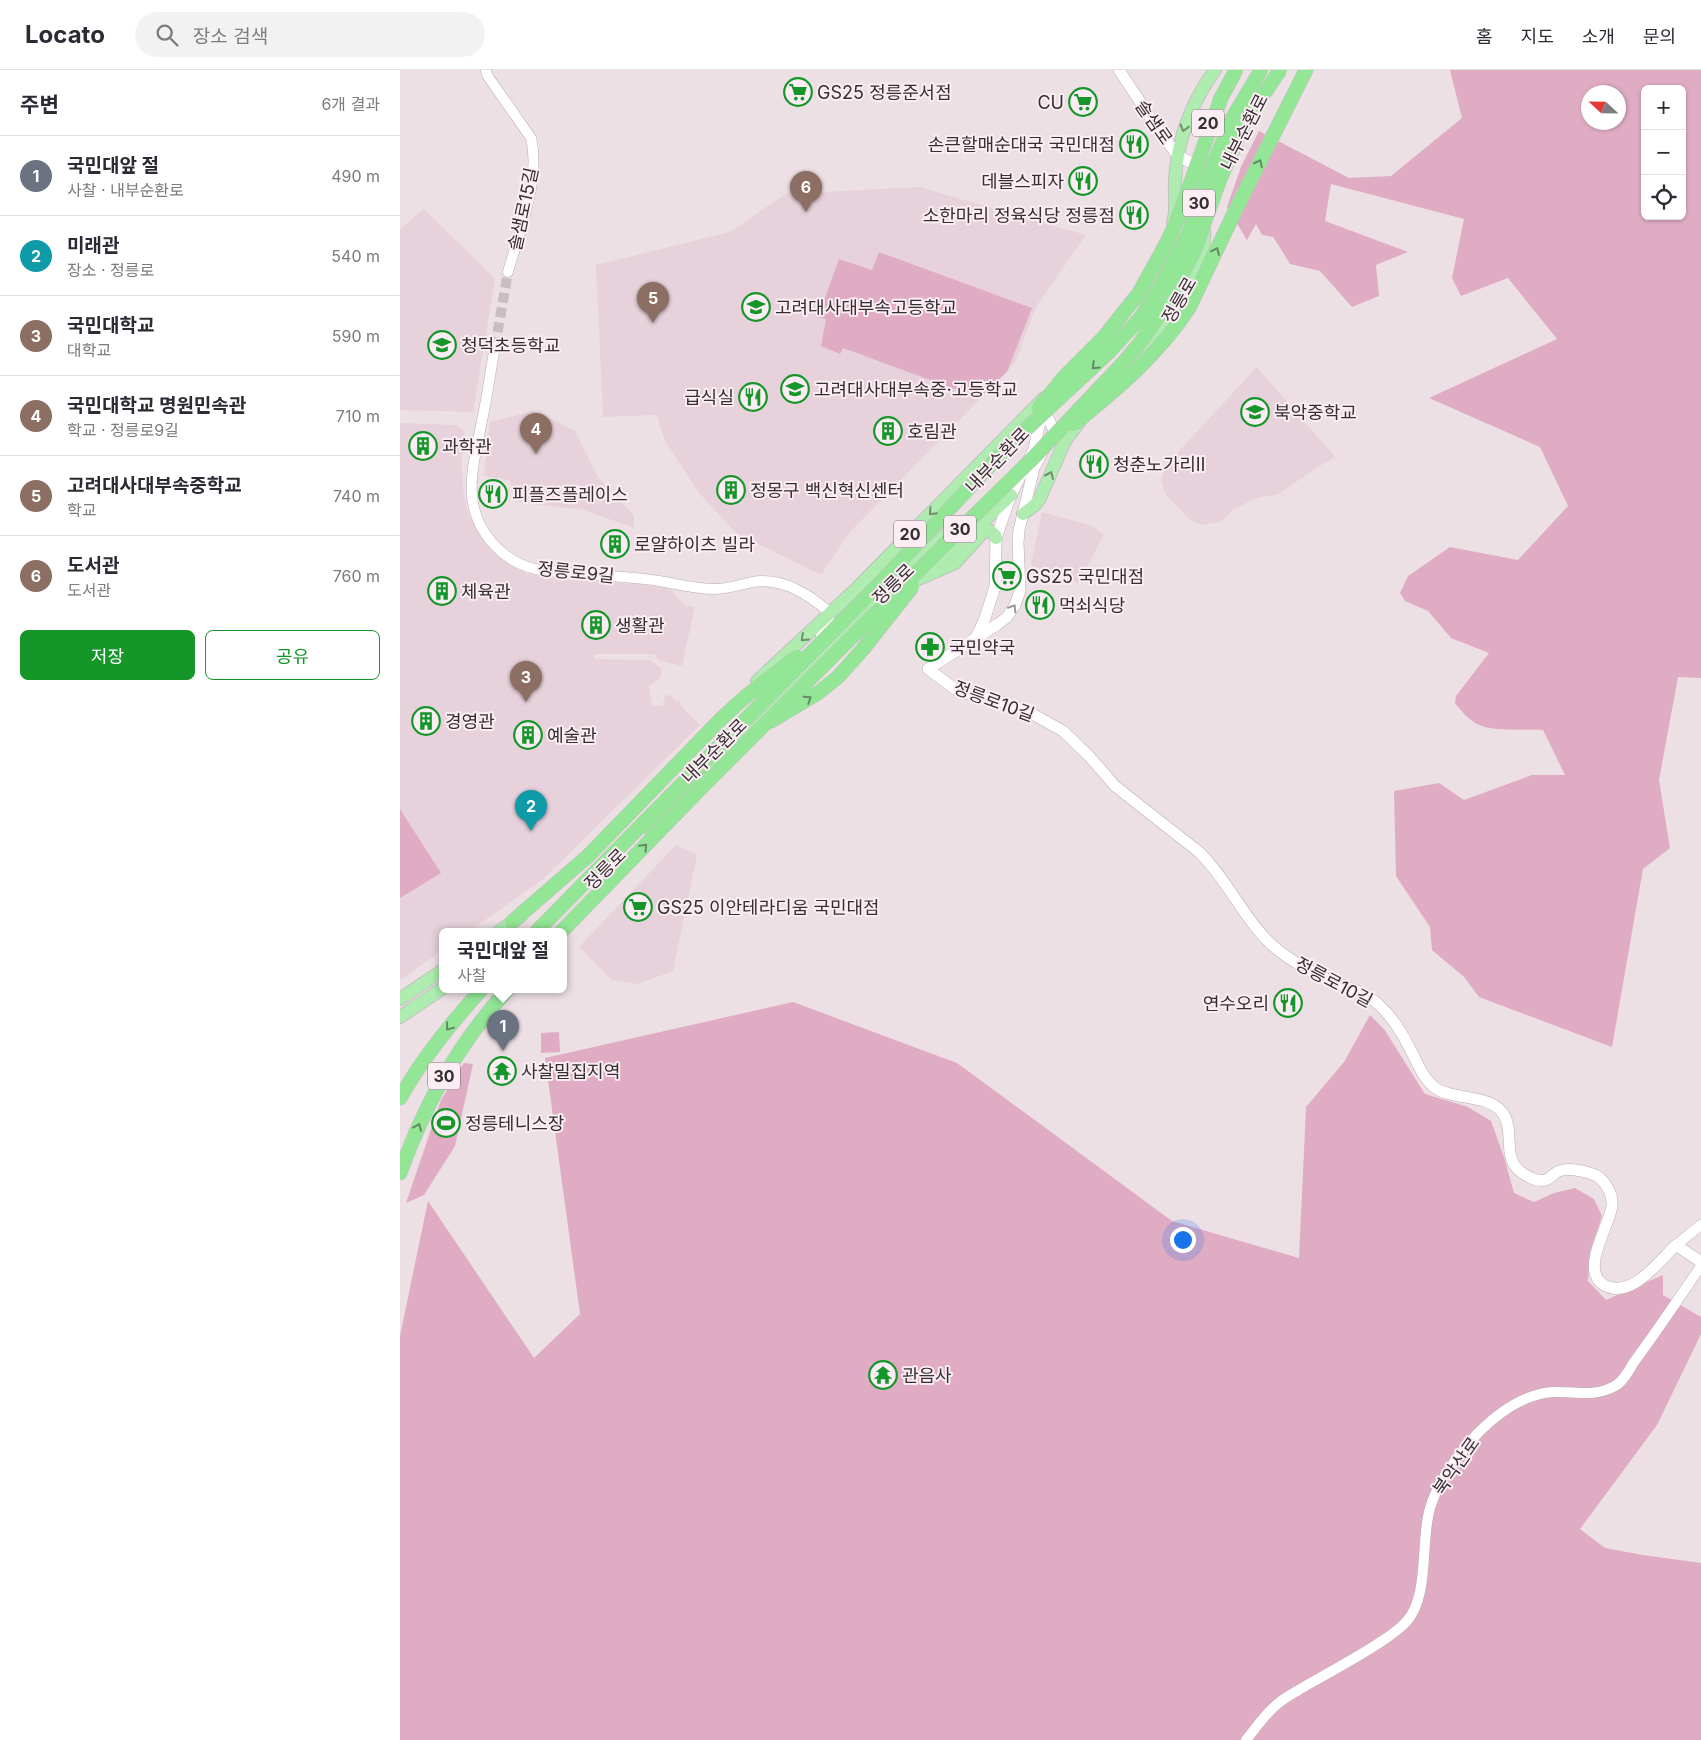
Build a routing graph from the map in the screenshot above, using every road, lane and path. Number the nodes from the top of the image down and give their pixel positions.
1 (486, 70) edge
2 (1119, 70) edge
3 (1215, 70) edge
4 (1236, 70) edge
5 (1242, 70) edge
6 (1262, 70) edge
7 (1280, 70) edge
8 (1306, 70) edge
9 (1178, 156) junction
10 (1198, 166) junction
11 (508, 272) tunnel mouth
12 (495, 347) tunnel mouth
13 (1101, 393) junction
14 (1041, 404) junction
15 (1054, 431) junction
16 (1009, 445) junction
17 (1035, 452) junction
18 (1010, 495) junction
19 (1023, 514) junction
20 (980, 535) junction
21 (996, 538) junction
22 (932, 557) junction
23 (883, 596) junction
24 (867, 610) junction
25 (830, 613) junction
26 (985, 618) junction
27 (841, 623) junction
28 (996, 625) junction
29 (824, 633) junction
30 (975, 638) junction
31 (696, 738) junction
32 (662, 772) junction
33 (624, 826) junction
34 (648, 827) junction
35 (512, 922) junction
36 (504, 928) edge
37 (536, 928) edge
38 (540, 928) edge
39 (565, 928) edge
40 (439, 973) edge
41 (439, 991) edge
42 (478, 993) edge
43 (505, 993) edge
44 (400, 999) edge
45 (400, 1016) edge
46 (400, 1098) edge
47 (400, 1173) edge
48 (1701, 1225) edge
49 (1676, 1245) junction
50 (1700, 1266) edge
51 (1246, 1740) edge

1 - 11 street, 솔샘로15길
2 - 9 main road, 솔샘로
3 -> 9 main road, 정릉로 / 20
4 - 16 highway, bridge
5 - 10 main road, 정릉로 / 20
6 -> 16 highway, 내부순환로 / 30, bridge
7 - 17 highway, 내부순환로 / 30, bridge
17 -> 8 highway, bridge
9 - 10 main road, 솔샘로
9 - 14 main road, 정릉로 / 20
10 - 13 main road, 정릉로 / 20
12 - 25 street, 정릉로9길
13 - 15 main road, 정릉로 / 20
19 -> 13 main road
14 - 15 main road
14 - 17 main road
14 -> 25 main road, 정릉로 / 20
15 - 17 main road, 정릉로 / 20
15 - 19 main road, 정릉로10길
16 - 27 highway, 내부순환로 / 30, bridge
17 - 18 main road
17 - 22 highway, 내부순환로 / 30, bridge
17 - 23 main road, 정릉로 / 20
18 - 20 main road
18 - 21 main road
18 - 23 main road
28 -> 19 main road, 정릉로10길
20 - 21 main road
20 - 23 main road
21 - 26 main road
34 -> 22 highway, bridge
39 -> 22 highway, 내부순환로 / 30, bridge
23 - 24 main road, 정릉로 / 20
24 - 29 street
24 - 34 main road, 정릉로 / 20
25 - 29 street
25 -> 31 main road, 정릉로 / 20
26 - 28 main road
26 - 30 main road
27 - 35 highway, bridge
27 - 38 highway, 내부순환로 / 30, bridge
28 - 30 main road, 정릉로10길
29 - 34 street
30 - 49 main road, 정릉로10길
31 - 32 main road, 정릉로 / 20
31 - 33 main road, 정릉로
32 - 33 main road, 정릉로 / 20
32 - 35 main road, 정릉로
33 - 35 main road, 정릉로 / 20
34 - 37 main road, 정릉로 / 20
35 - 36 main road, 정릉로 / 20
40 - 44 main road
41 - 45 main road
42 -> 46 highway, 30
47 -> 43 highway, 30
48 - 49 street
49 - 50 main road
50 - 51 street, 북악산로

